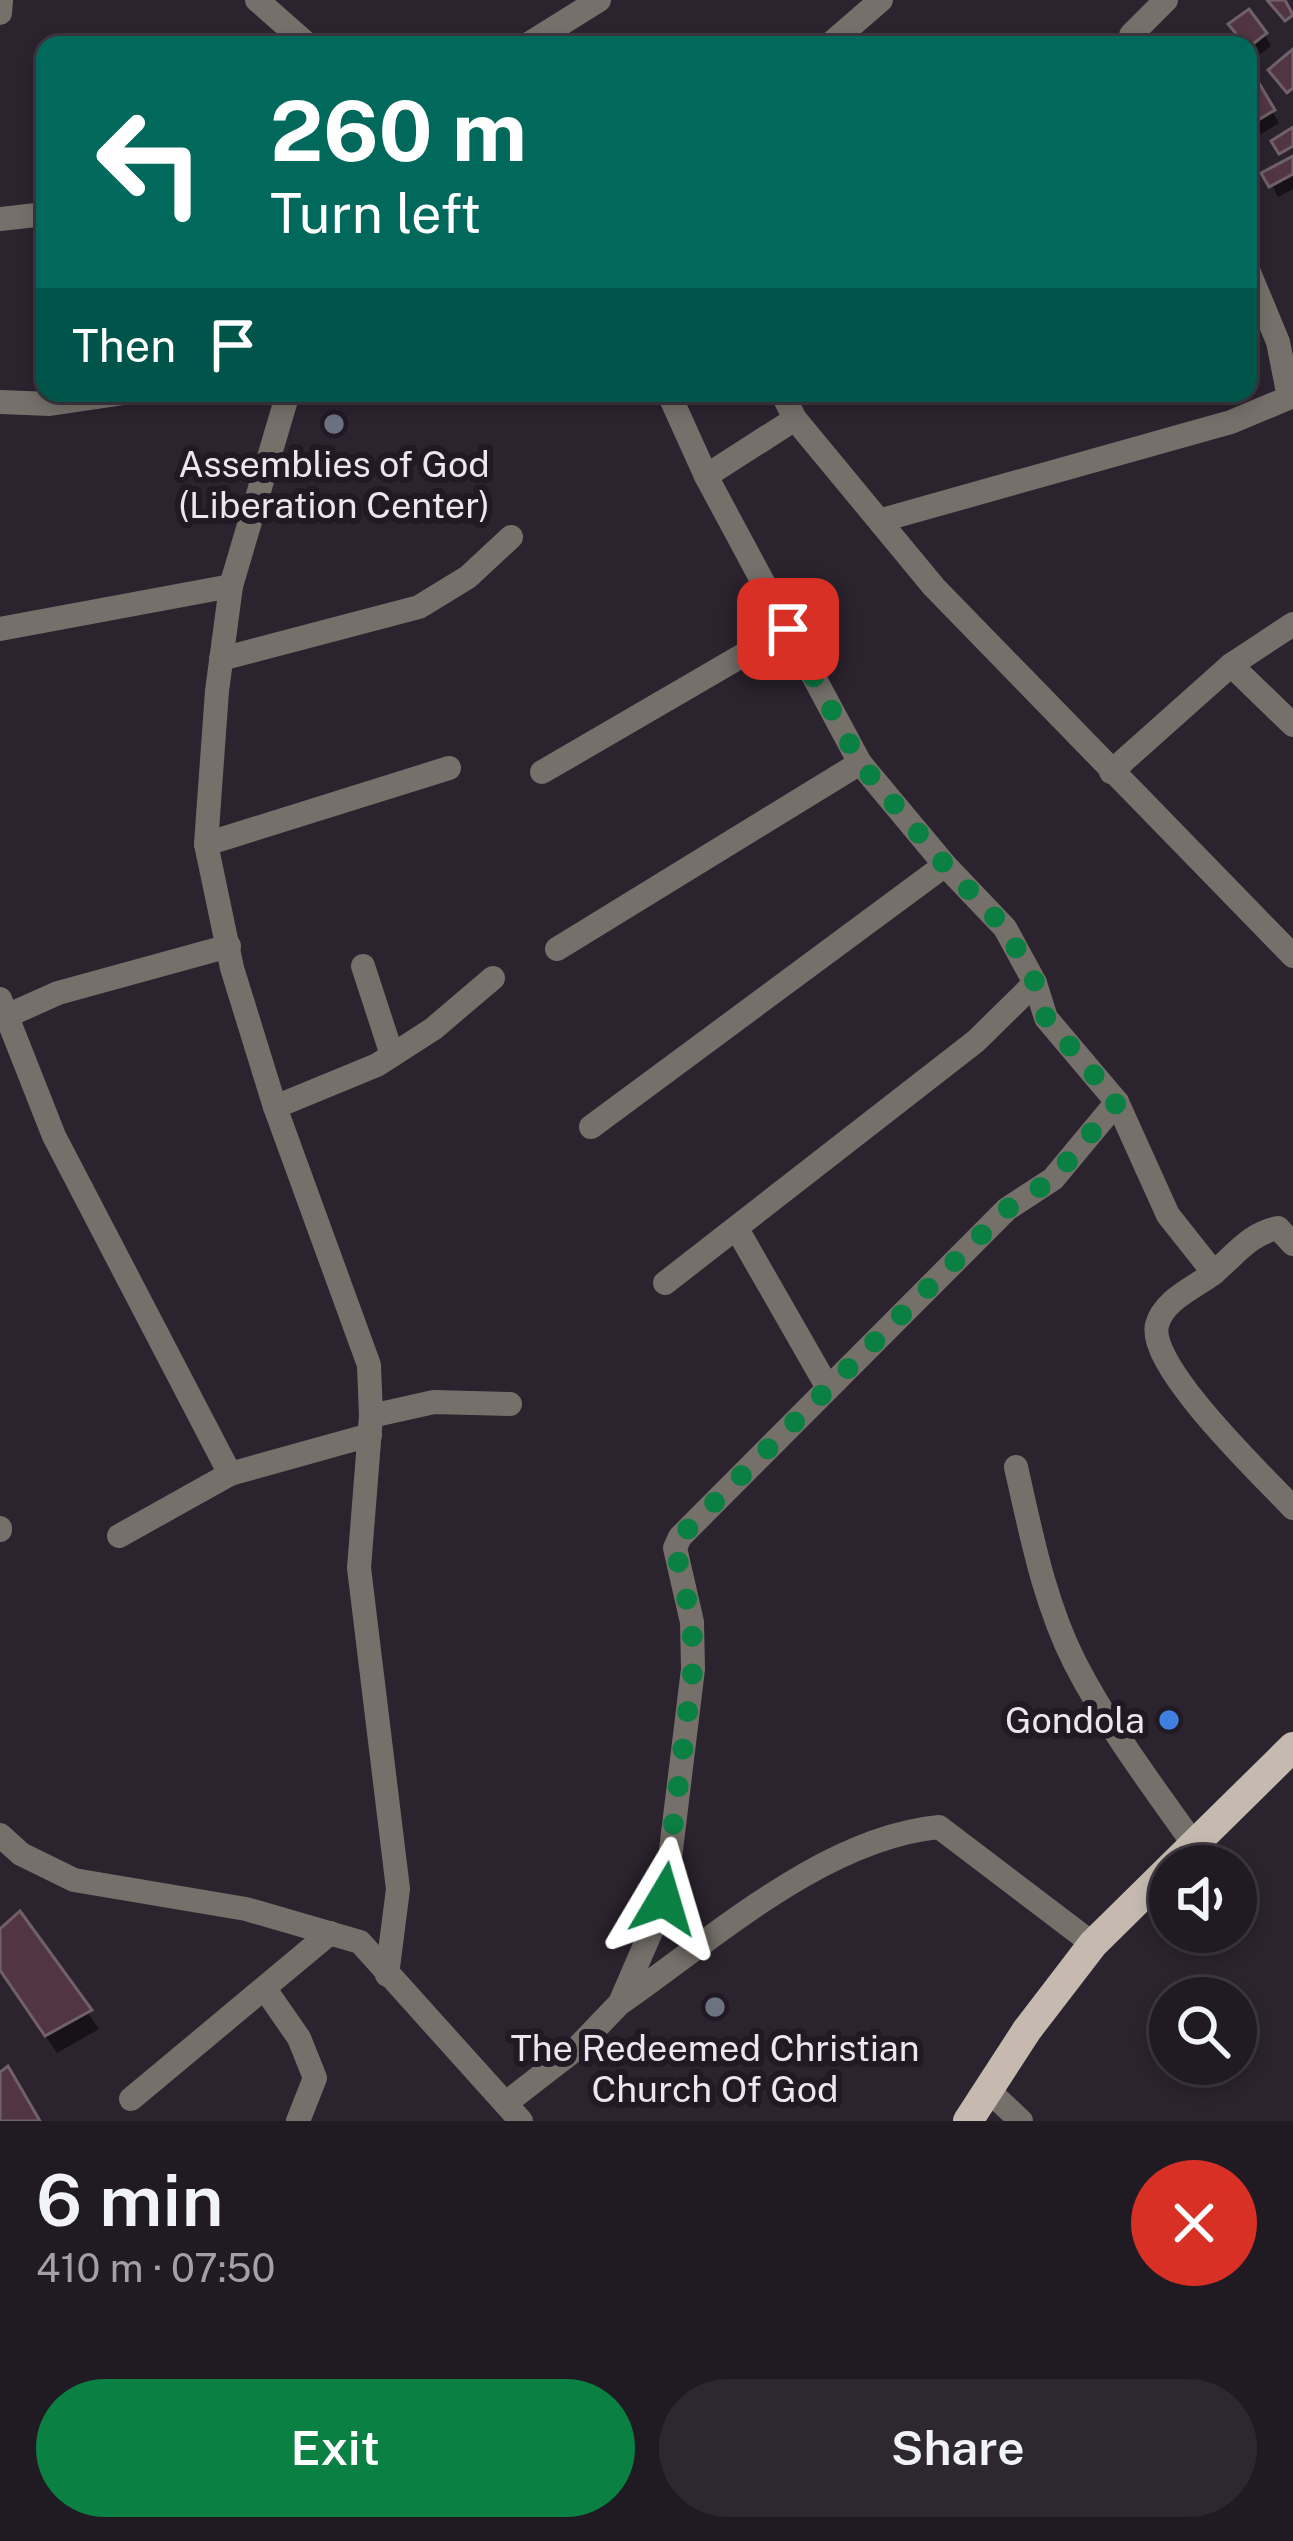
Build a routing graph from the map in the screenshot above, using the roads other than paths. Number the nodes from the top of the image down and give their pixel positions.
1 (1, 0) edge
2 (257, 0) edge
3 (881, 0) edge
4 (1166, 0) edge
5 (590, 3) edge
6 (0, 13) edge
7 (298, 36) edge
8 (546, 36) edge
9 (840, 36) edge
10 (1132, 36) edge
11 (36, 215) edge
12 (0, 219) edge
13 (1257, 292) edge
14 (1291, 397) edge
15 (0, 402) edge
16 (63, 402) edge
17 (285, 402) edge
18 (673, 402) edge
19 (786, 402) edge
20 (795, 419) junction
21 (706, 476) junction
22 (882, 520) junction
23 (511, 537) dead end
24 (232, 586) junction
25 (1293, 624) edge
26 (0, 629) edge
27 (788, 629) junction
28 (221, 659) junction
29 (1231, 665) junction
30 (1293, 724) edge
31 (860, 763) junction
32 (449, 768) dead end
33 (542, 772) dead end
34 (1111, 772) junction
35 (206, 844) junction
36 (945, 865) junction
37 (229, 946) junction
38 (556, 949) dead end
39 (1293, 956) edge
40 (363, 966) dead end
41 (493, 978) dead end
42 (1035, 982) junction
43 (2, 1012) edge
44 (392, 1055) junction
45 (1117, 1102) junction
46 (275, 1107) junction
47 (591, 1126) dead end
48 (737, 1229) junction
49 (1293, 1244) edge
50 (1214, 1273) junction
51 (665, 1283) dead end
52 (828, 1388) junction
53 (510, 1404) dead end
54 (371, 1426) junction
55 (1016, 1467) dead end
56 (230, 1474) junction
57 (1293, 1508) edge
58 (119, 1536) dead end
59 (1293, 1747) edge
60 (0, 1835) edge
61 (1192, 1843) junction
62 (330, 1934) junction
63 (1093, 1944) junction
64 (386, 1975) junction
65 (265, 1989) junction
66 (620, 2003) junction
67 (988, 2090) junction
68 (131, 2099) dead end
69 (514, 2112) edge
70 (298, 2121) edge
71 (968, 2121) edge
72 (1021, 2121) edge

1 - 6 street
2 - 7 street
3 - 9 street
4 - 10 street
5 - 8 street
11 - 12 street
13 - 14 street
14 - 22 street
15 - 16 street
17 - 24 street
18 - 21 street
19 - 20 street
20 - 21 street
20 - 22 street
21 - 27 street
22 - 34 street
23 - 28 street
24 - 26 street
24 - 28 street
25 - 29 street
27 - 31 street
27 - 33 street
28 - 35 street
29 - 30 street
29 - 34 street
31 - 36 street
31 - 38 street
32 - 35 street
34 - 39 street
35 - 37 street
36 - 42 street
36 - 47 street
37 - 43 street
37 - 46 street
40 - 44 street
41 - 44 street
42 - 45 street
42 - 48 street
43 - 56 street
44 - 46 street
45 - 50 street
45 - 52 street
46 - 54 street
48 - 51 street
48 - 52 street
49 - 50 street
50 - 57 street
52 - 66 street
53 - 54 street
54 - 56 street
54 - 64 street
55 - 61 street
56 - 58 street
59 - 61 main road
60 - 62 street
61 - 63 main road
62 - 64 street
62 - 65 street
63 - 66 street
63 - 67 main road
64 - 69 street
65 - 68 street
65 - 70 street
66 - 69 street
67 - 71 main road
67 - 72 street

